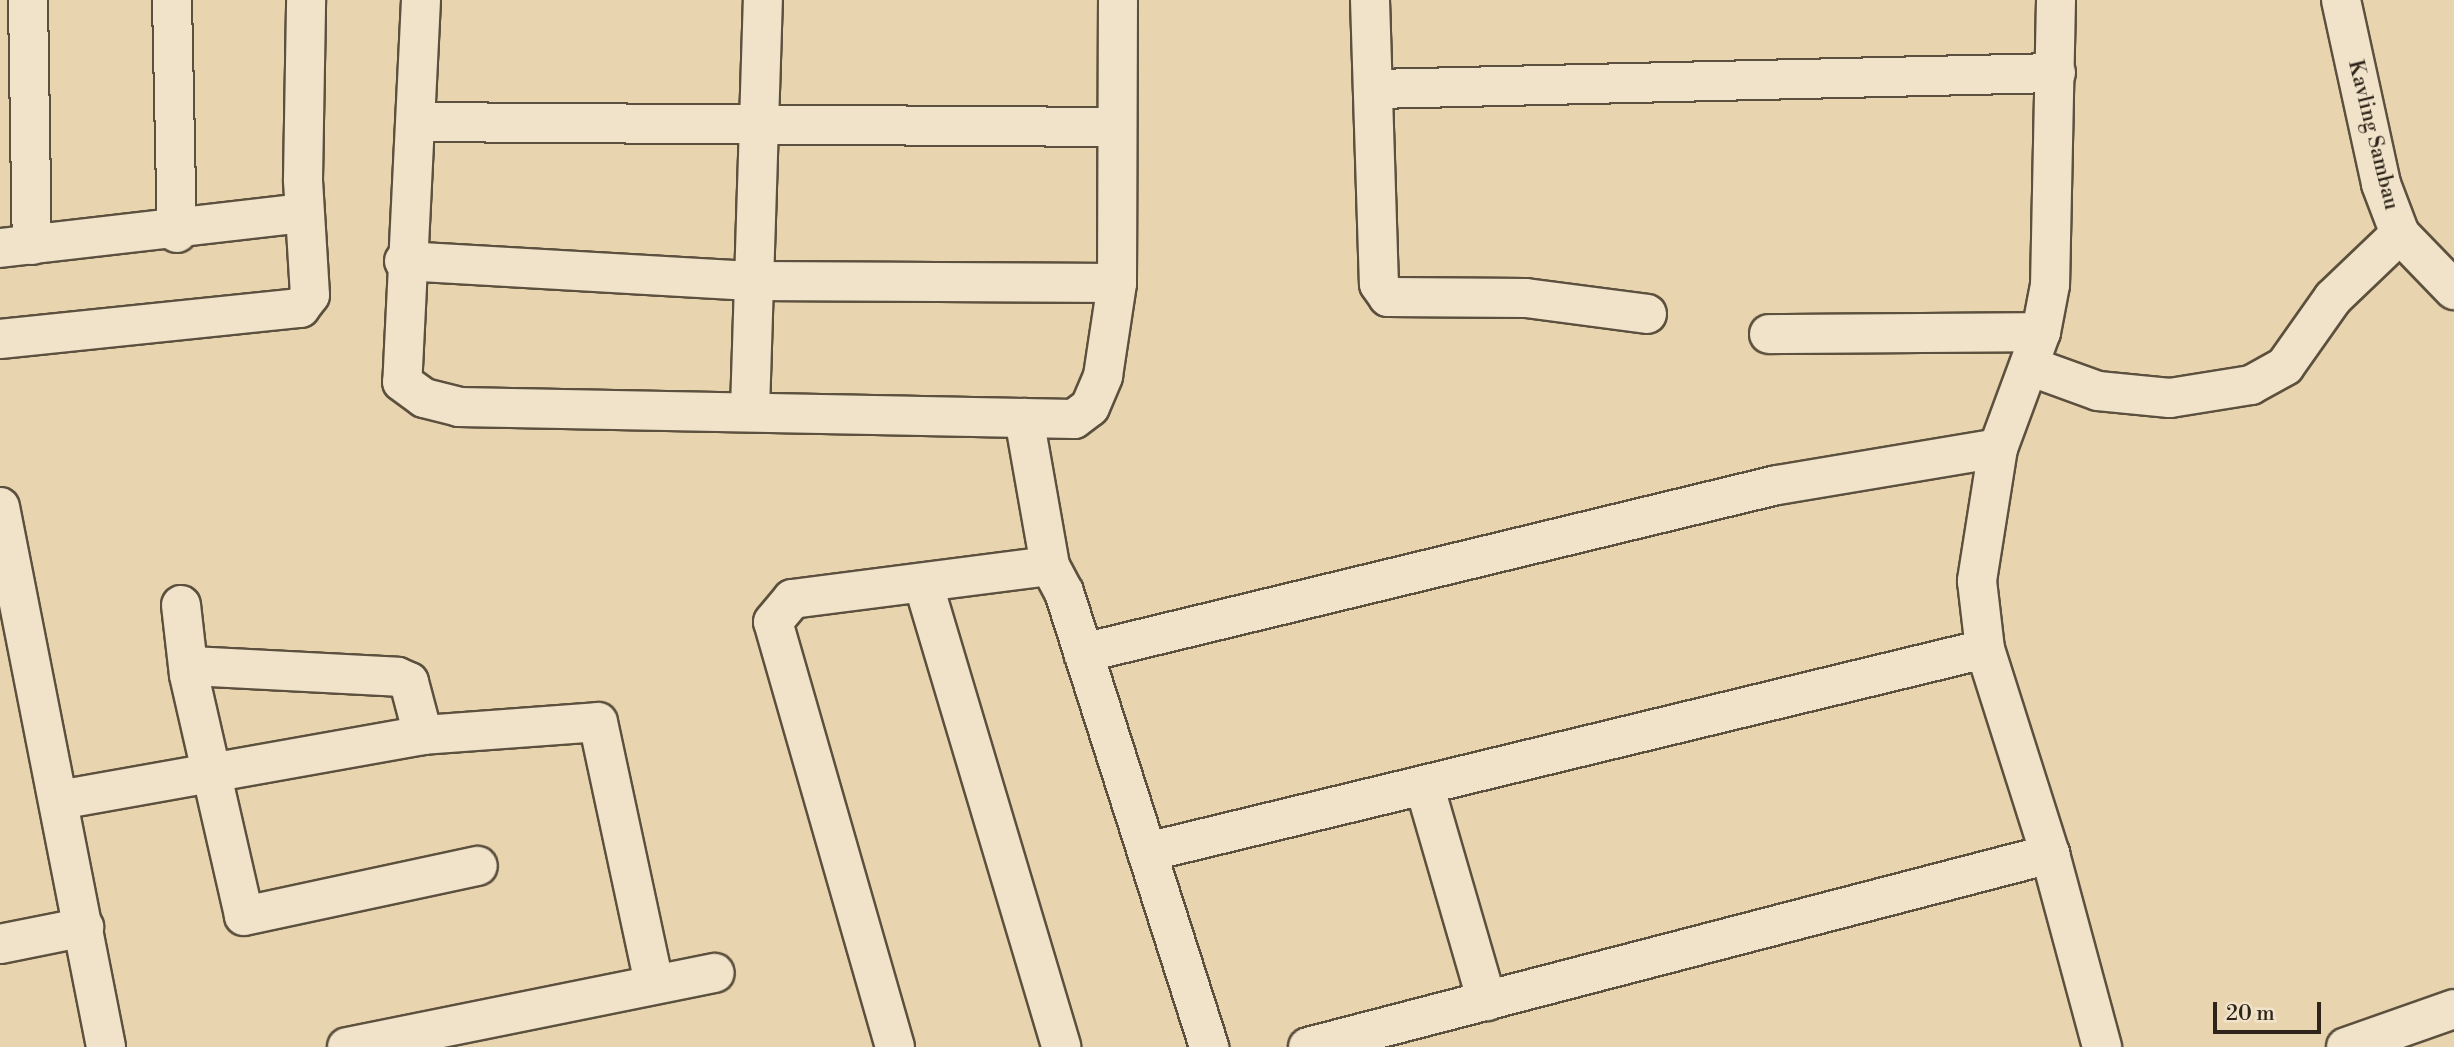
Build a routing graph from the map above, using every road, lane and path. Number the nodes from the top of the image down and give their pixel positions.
1 (28, 0) edge
2 (172, 0) edge
3 (306, 0) edge
4 (421, 0) edge
5 (763, 0) edge
6 (1118, 0) edge
7 (1370, 0) edge
8 (2056, 0) edge
9 (2341, 0) edge
10 (2056, 73) junction
11 (1376, 89) junction
12 (416, 122) junction
13 (759, 127) junction
14 (1115, 127) junction
15 (304, 213) junction
16 (177, 233) junction
17 (2400, 234) junction
18 (16, 247) edge
19 (404, 261) junction
20 (755, 281) junction
21 (1117, 283) junction
22 (2454, 290) edge
23 (1647, 314) dead end
24 (1769, 334) dead end
25 (0, 339) edge
26 (2035, 349) junction
27 (750, 410) junction
28 (1024, 418) junction
29 (1998, 448) junction
30 (0, 507) edge
31 (1051, 566) junction
32 (923, 586) junction
33 (181, 605) dead end
34 (1984, 649) junction
35 (1083, 653) junction
36 (191, 666) junction
37 (423, 735) junction
38 (210, 774) junction
39 (1424, 788) junction
40 (59, 800) junction
41 (1147, 852) junction
42 (2050, 854) junction
43 (478, 866) dead end
44 (85, 927) junction
45 (0, 944) edge
46 (715, 973) dead end
47 (654, 984) junction
48 (1487, 1001) junction
49 (2454, 1009) edge
50 (106, 1047) edge
51 (347, 1047) edge
52 (895, 1047) edge
53 (1061, 1047) edge
54 (1209, 1047) edge
55 (1308, 1047) edge
56 (2102, 1047) edge
57 (2346, 1047) edge

1 - 18 street
2 - 16 street
3 - 15 street
4 - 12 street
5 - 13 street
6 - 14 street
7 - 11 street
8 - 10 street
9 - 17 street, Kavling Sambau
10 - 11 street
10 - 26 street
11 - 23 street
12 - 13 street
12 - 19 street
13 - 14 street
13 - 20 street
14 - 21 street
15 - 16 street
15 - 25 street
16 - 18 street
17 - 22 street, Kavling Sambau
17 - 26 street
19 - 20 street
19 - 27 street
20 - 21 street
20 - 27 street
21 - 28 street
24 - 26 street
26 - 29 street
27 - 28 street
28 - 31 street
29 - 34 street
29 - 35 street
30 - 40 street
31 - 32 street
31 - 35 street
32 - 52 street
32 - 53 street
33 - 36 street
34 - 39 street
34 - 42 street
35 - 41 street
36 - 37 street
36 - 38 street
37 - 38 street
37 - 47 street
38 - 40 street
38 - 43 street
39 - 41 street
39 - 48 street
40 - 44 street
41 - 54 street
42 - 48 street
42 - 56 street
44 - 45 street
44 - 50 street
46 - 47 street
47 - 51 street
48 - 55 street
49 - 57 street

